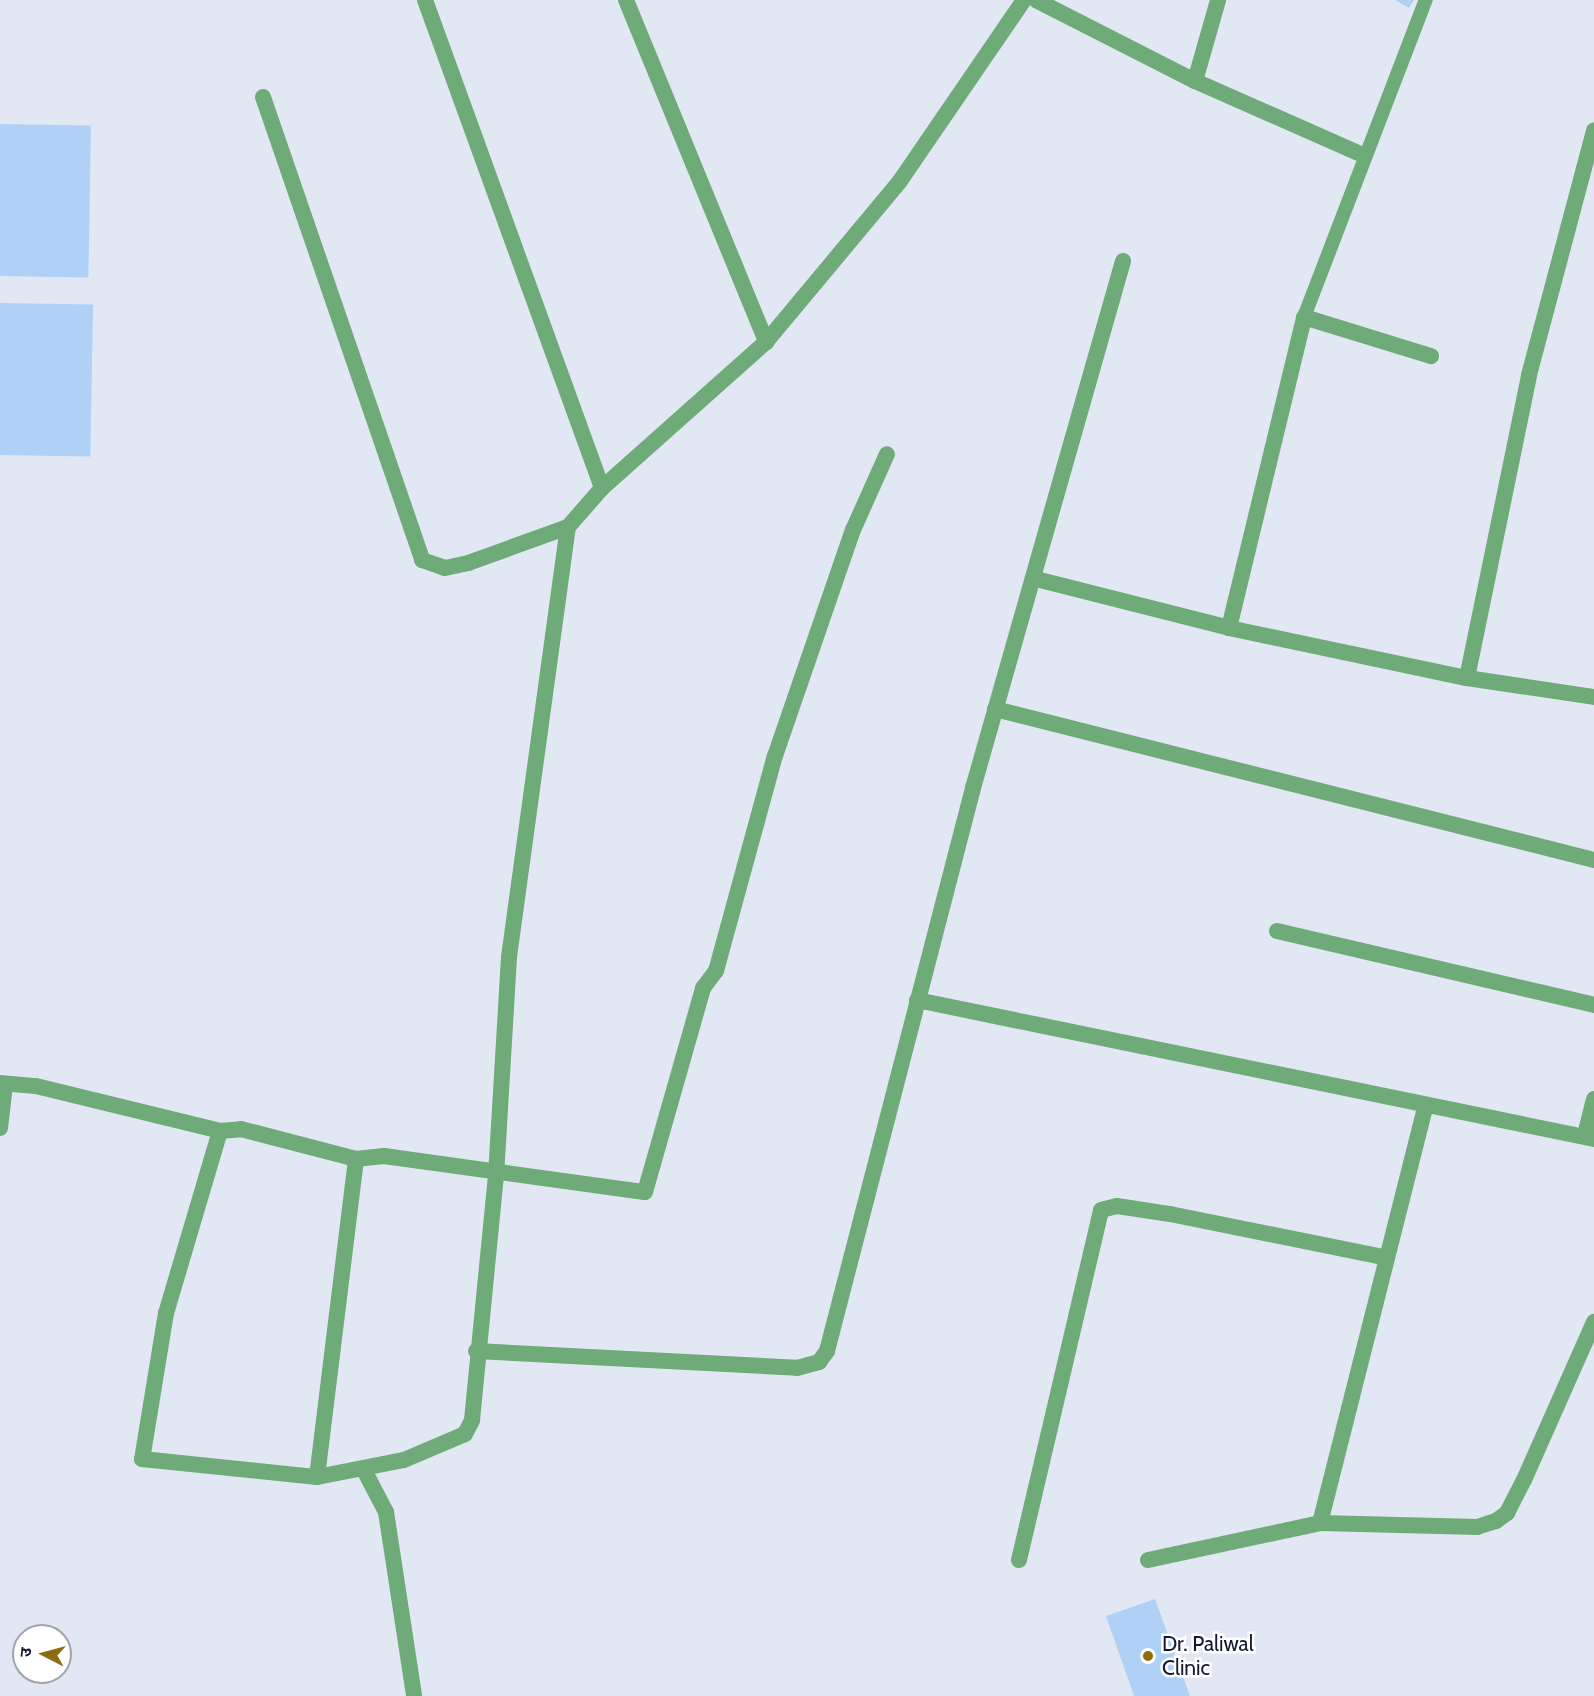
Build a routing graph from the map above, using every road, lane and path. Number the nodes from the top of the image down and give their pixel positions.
1 (425, 0) edge
2 (627, 0) edge
3 (1024, 0) edge
4 (1036, 0) edge
5 (1218, 0) edge
6 (1426, 0) edge
7 (1195, 81) junction
8 (263, 97) dead end
9 (1594, 131) edge
10 (1363, 155) junction
11 (1123, 261) dead end
12 (1304, 317) junction
13 (766, 342) junction
14 (1431, 356) dead end
15 (887, 454) dead end
16 (602, 488) junction
17 (567, 527) junction
18 (1036, 579) junction
19 (1229, 628) junction
20 (1467, 678) junction
21 (1594, 697) edge
22 (995, 709) junction
23 (1594, 860) edge
24 (1277, 932) dead end
25 (917, 999) junction
26 (1594, 1005) edge
27 (3, 1084) edge
28 (1594, 1099) edge
29 (1425, 1108) junction
30 (0, 1128) edge
31 (220, 1131) junction
32 (1589, 1138) edge
33 (356, 1159) junction
34 (496, 1176) junction
35 (1384, 1257) junction
36 (1594, 1322) edge
37 (476, 1351) junction
38 (364, 1470) junction
39 (317, 1477) junction
40 (1320, 1523) junction
41 (1018, 1560) dead end
42 (1148, 1560) dead end
43 (414, 1696) edge

1 - 16 street
2 - 13 street
3 - 13 street
4 - 7 street
5 - 7 street
6 - 10 lane
7 - 10 street
8 - 17 street
9 - 20 street
10 - 12 lane
11 - 18 street
12 - 14 street
12 - 19 street
13 - 16 street
15 - 34 street
16 - 17 street
17 - 34 street
18 - 19 street
18 - 22 street
19 - 20 street
20 - 21 street
22 - 23 street
22 - 25 street
24 - 26 street
25 - 29 street
25 - 37 street
27 - 30 street
27 - 31 street
28 - 32 street
29 - 32 street
29 - 35 street
31 - 33 street
31 - 39 street
33 - 34 street
33 - 39 street
34 - 37 street
35 - 40 street
35 - 41 street
36 - 40 street
37 - 38 street
38 - 39 street
38 - 43 street
40 - 42 street

